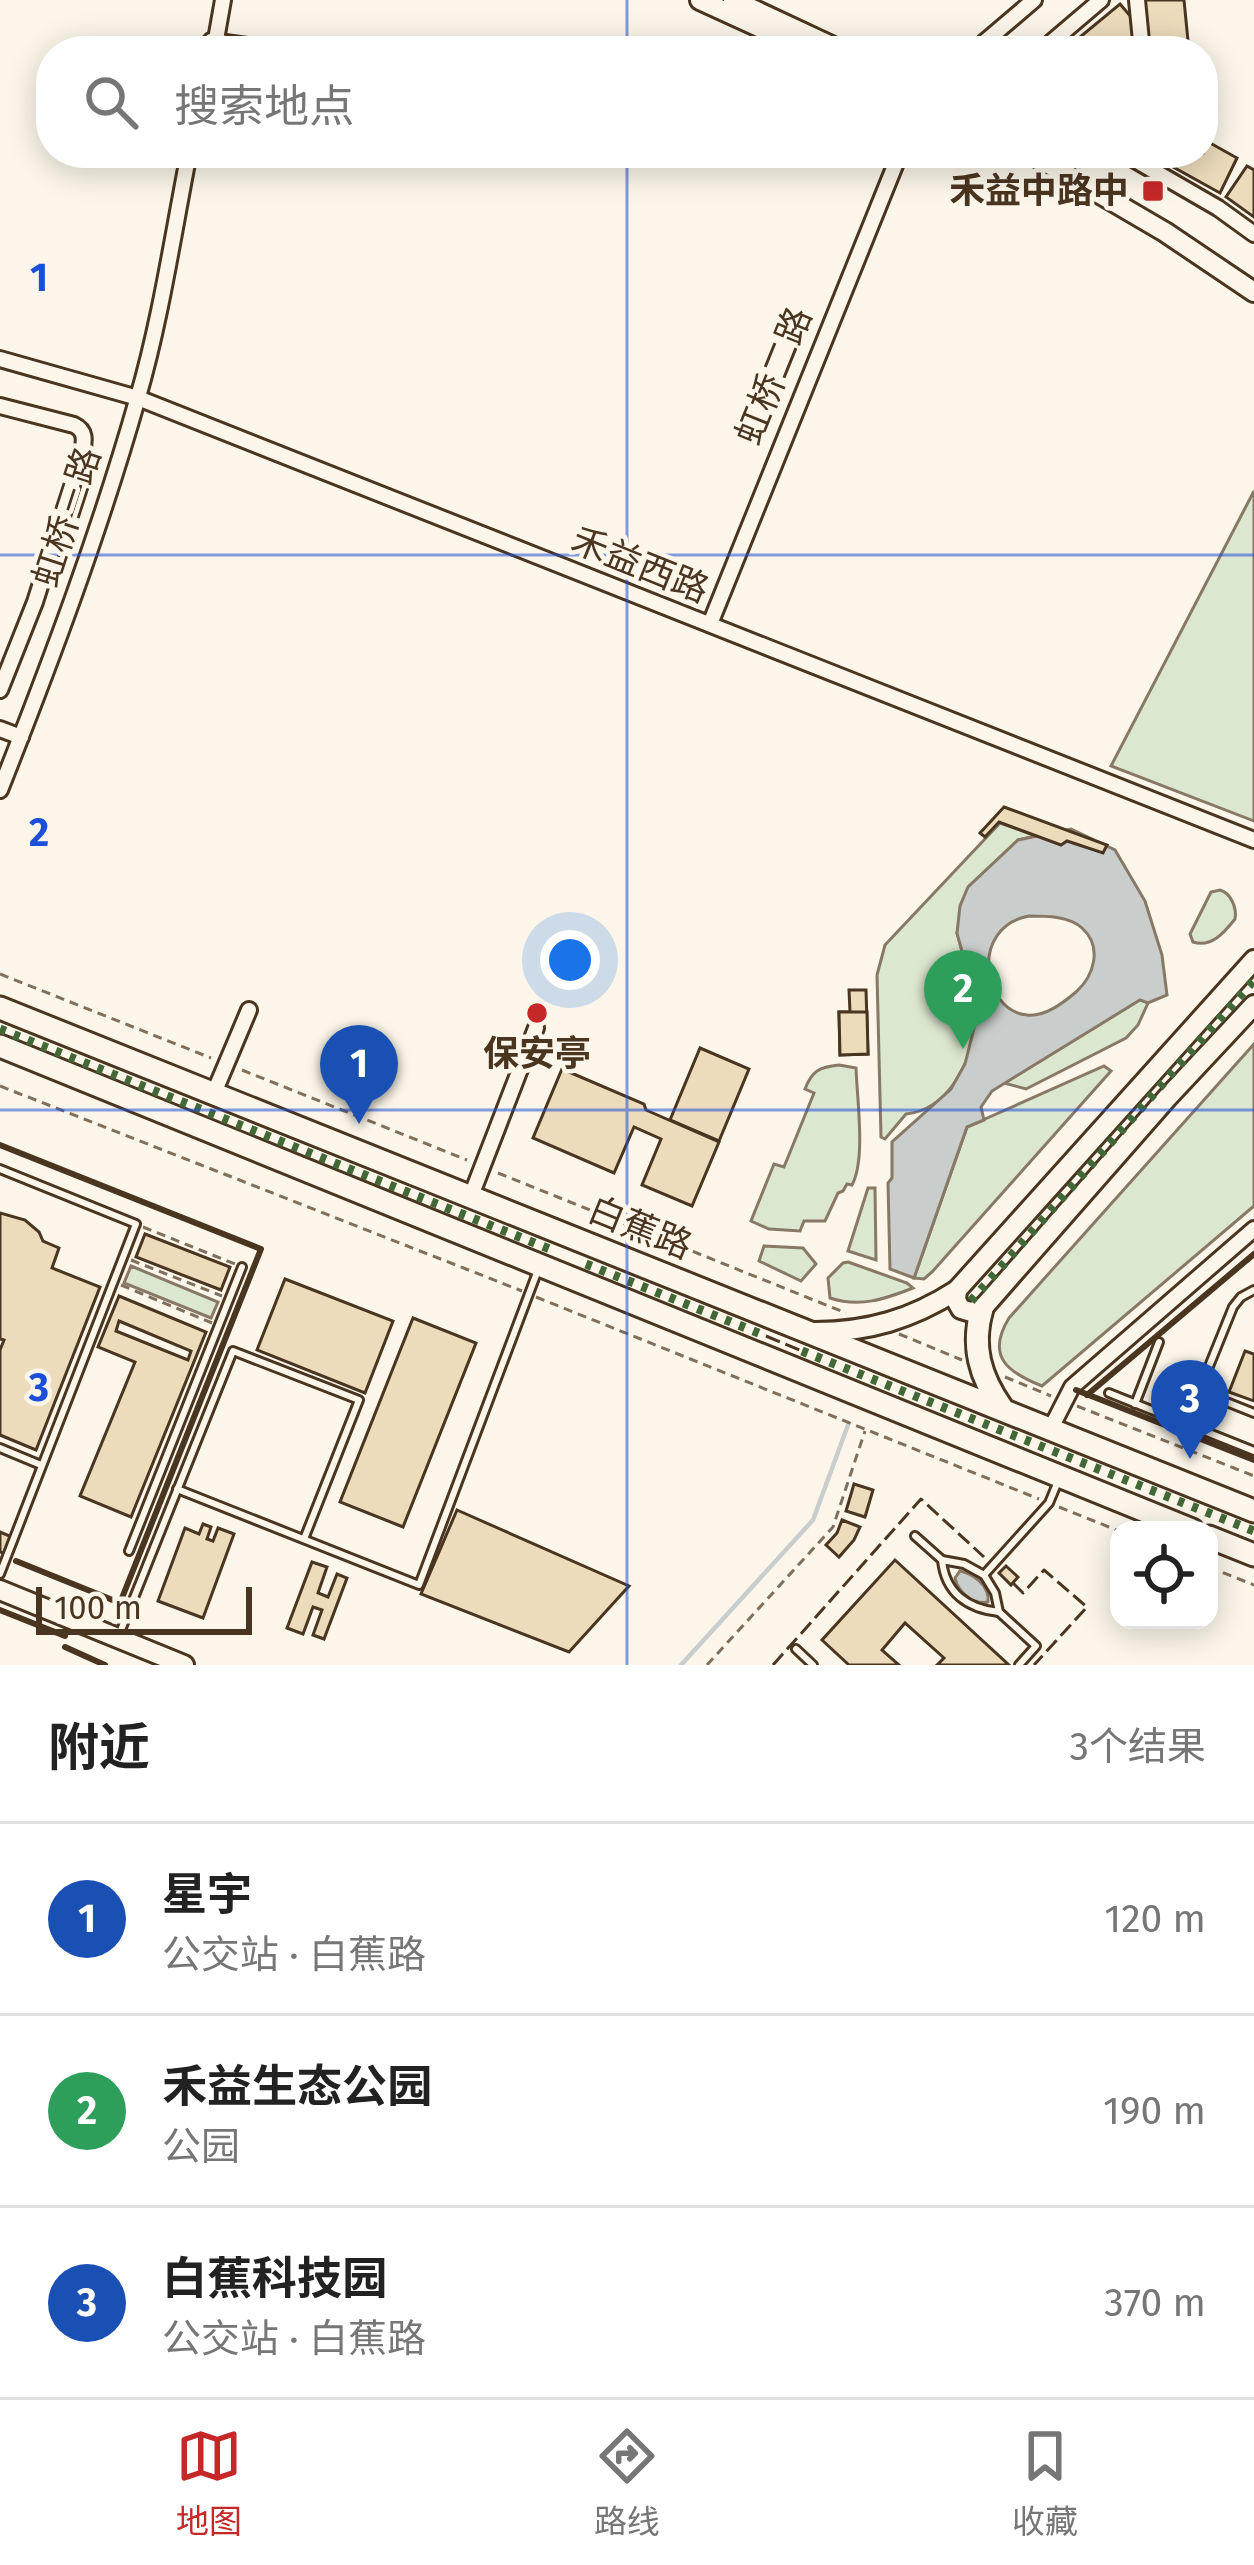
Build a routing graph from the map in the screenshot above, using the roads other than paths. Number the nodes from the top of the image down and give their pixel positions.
1 (220, 0) edge
2 (700, 0) edge
3 (733, 0) edge
4 (1034, 0) edge
5 (1101, 0) edge
6 (1137, 0) edge
7 (214, 36) edge
8 (778, 36) edge
9 (810, 36) edge
10 (992, 36) edge
11 (1059, 36) edge
12 (1141, 36) edge
13 (189, 168) edge
14 (894, 168) edge
15 (1056, 168) edge
16 (1149, 168) edge
17 (1152, 170) joint
18 (1254, 234) edge
19 (1254, 292) edge
20 (0, 359) edge
21 (138, 398) junction
22 (0, 406) edge
23 (710, 625) junction
24 (0, 690) edge
25 (0, 729) edge
26 (21, 737) junction
27 (0, 790) edge
28 (1254, 840) edge
29 (1254, 960) edge
30 (1254, 1005) edge
31 (0, 1008) edge
32 (249, 1010) dead end
33 (536, 1028) dead end
34 (0, 1046) edge
35 (214, 1094) junction
36 (0, 1169) edge
37 (471, 1196) junction
38 (1254, 1229) edge
39 (242, 1267) road end
40 (539, 1267) junction
41 (1254, 1289) edge
42 (957, 1290) junction
43 (982, 1309) junction
44 (811, 1331) junction
45 (1159, 1342) dead end
46 (1109, 1394) dead end
47 (1135, 1404) junction
48 (1003, 1408) junction
49 (1254, 1413) edge
50 (1052, 1428) junction
51 (0, 1448) edge
52 (1254, 1451) edge
53 (43, 1465) junction
54 (1060, 1477) junction
55 (177, 1489) junction
56 (1254, 1511) edge
57 (1170, 1521) edge
58 (915, 1536) dead end
59 (304, 1539) junction
60 (1218, 1541) edge
61 (129, 1552) dead end
62 (1254, 1555) edge
63 (942, 1560) junction
64 (0, 1574) edge
65 (984, 1575) junction
66 (0, 1590) edge
67 (999, 1612) junction
68 (118, 1639) junction
69 (796, 1649) dead end
70 (162, 1661) edge
71 (184, 1665) edge
72 (813, 1665) edge
73 (1018, 1665) edge

1 - 7 street
2 - 8 street
3 - 9 street
4 - 10 street
5 - 11 street
6 - 12 street
13 - 21 street, 虹桥三路
14 - 23 street, 虹桥二路
15 - 19 street
16 - 17 street
17 - 18 street
20 - 21 street, 禾益西路
21 - 23 street, 禾益西路
21 - 26 street, 虹桥三路
22 - 24 street
23 - 28 street, 禾益西路
25 - 26 street
26 - 27 street, 虹桥三路
29 - 42 street
30 - 43 street
31 - 35 main road, 白蕉路
32 - 35 street
33 - 37 street
34 - 40 main road, 白蕉路
35 - 37 main road, 白蕉路
36 - 53 lane
37 - 44 main road, 白蕉路
38 - 50 street
39 - 61 lane
40 - 54 main road, 白蕉路
40 - 59 lane
41 - 49 lane
42 - 43 street
42 - 44 street
43 - 48 main road
44 - 48 main road, 白蕉路
45 - 47 lane
46 - 47 lane
47 - 52 lane
48 - 50 main road, 白蕉路
50 - 56 main road, 白蕉路
51 - 53 lane
53 - 64 lane
54 - 57 main road, 白蕉路
54 - 65 lane
55 - 59 lane
55 - 59 lane
55 - 68 lane
58 - 63 lane
60 - 62 main road
63 - 65 lane
63 - 67 lane
65 - 67 lane
66 - 68 street
67 - 73 lane
68 - 70 street
69 - 72 lane
70 - 71 street

